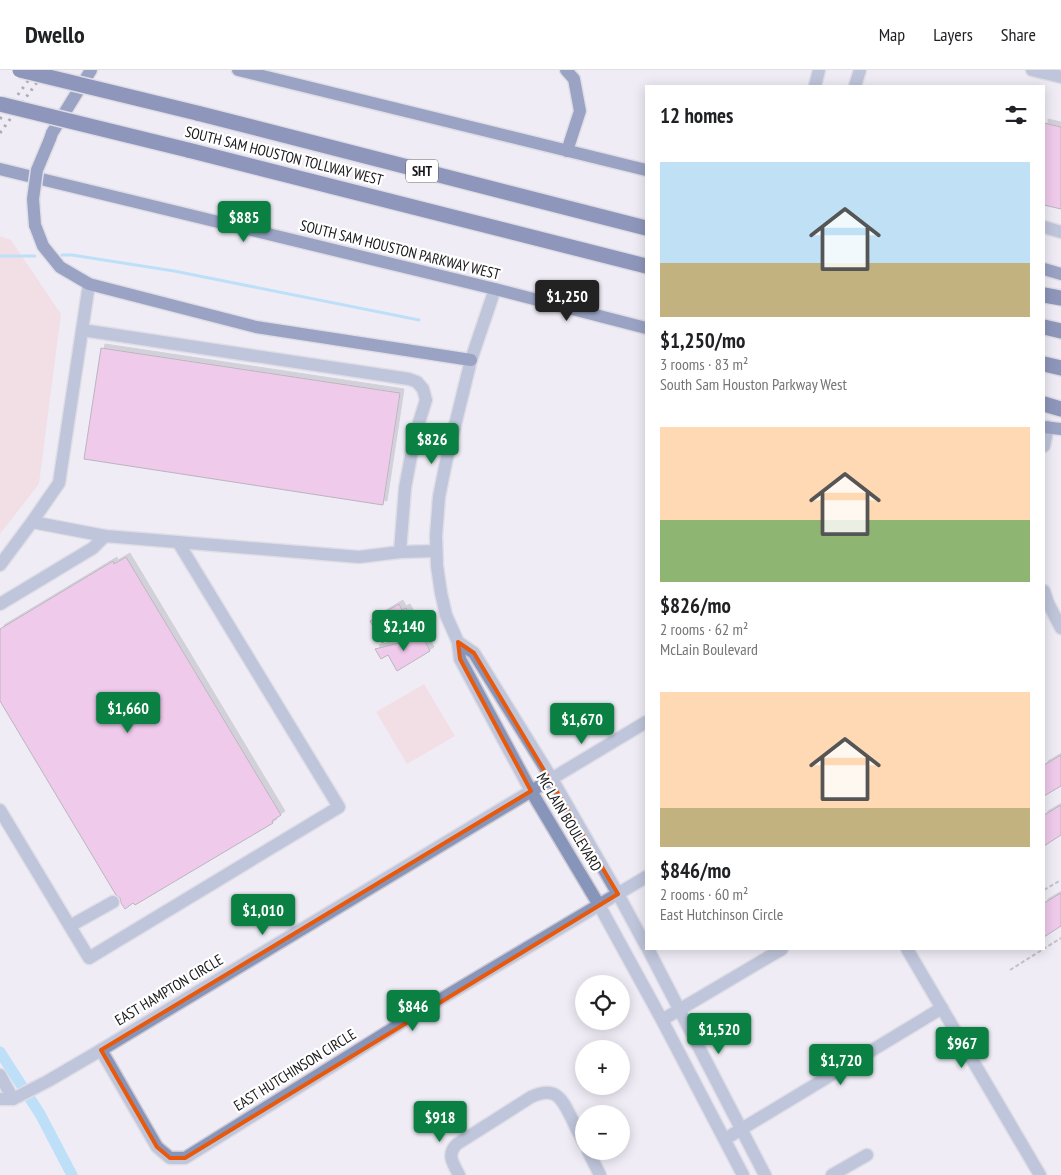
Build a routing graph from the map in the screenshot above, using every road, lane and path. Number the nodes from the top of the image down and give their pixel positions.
1 (20, 70) edge
2 (91, 70) edge
3 (238, 70) edge
4 (566, 70) edge
5 (819, 70) edge
6 (860, 70) edge
7 (1032, 70) edge
8 (1061, 77) edge
9 (815, 85) edge
10 (856, 85) edge
11 (0, 104) edge
12 (566, 151) junction
13 (0, 169) edge
14 (645, 170) edge
15 (589, 214) junction
16 (645, 224) edge
17 (645, 228) edge
18 (1045, 228) edge
19 (1061, 232) edge
20 (645, 267) edge
21 (1045, 269) edge
22 (1061, 274) edge
23 (89, 284) junction
24 (495, 290) junction
25 (1045, 295) edge
26 (1061, 298) edge
27 (1045, 326) edge
28 (645, 328) edge
29 (82, 330) junction
30 (1061, 331) edge
31 (471, 360) junction
32 (1045, 364) edge
33 (1061, 368) edge
34 (1045, 404) edge
35 (1061, 409) edge
36 (1046, 427) edge
37 (1061, 429) edge
38 (32, 522) junction
39 (105, 536) junction
40 (178, 542) junction
41 (436, 551) junction
42 (400, 552) junction
43 (0, 565) edge
44 (1045, 594) edge
45 (0, 604) edge
46 (1061, 628) edge
47 (458, 642) junction
48 (503, 699) junction
49 (486, 709) junction
50 (645, 723) edge
51 (552, 779) junction
52 (531, 791) junction
53 (0, 810) edge
54 (645, 878) edge
55 (1061, 880) edge
56 (1045, 889) edge
57 (618, 894) junction
58 (113, 902) dead end
59 (600, 905) junction
60 (70, 926) junction
61 (1061, 938) edge
62 (645, 944) edge
63 (1045, 948) edge
64 (648, 950) edge
65 (780, 950) edge
66 (908, 950) edge
67 (1042, 950) edge
68 (1010, 970) dead end
69 (942, 1008) junction
70 (680, 1010) junction
71 (662, 1020) junction
72 (102, 1050) junction
73 (0, 1075) edge
74 (6, 1099) edge
75 (575, 1125) edge
76 (742, 1129) junction
77 (725, 1139) junction
78 (868, 1155) dead end
79 (592, 1160) edge
80 (850, 1171) edge
81 (459, 1175) edge
82 (600, 1175) edge
83 (743, 1175) edge
84 (766, 1175) edge
85 (832, 1175) edge
86 (1040, 1175) edge

1 - 15 highway, SOUTH SAM HOUSTON TOLLWAY WEST / SHT, bridge
2 - 23 main road, bridge
3 - 12 main road
4 - 12 main road
5 - 9 street
6 - 10 street
7 - 8 street
11 - 20 highway, SOUTH SAM HOUSTON TOLLWAY WEST / SHT, bridge
12 - 14 main road
13 - 24 main road, SOUTH SAM HOUSTON PARKWAY WEST
15 - 16 highway
15 - 17 highway, SOUTH SAM HOUSTON TOLLWAY WEST / SHT
18 - 19 street
21 - 22 main road
23 - 29 street
23 - 31 main road
24 - 28 main road, SOUTH SAM HOUSTON PARKWAY WEST
24 - 31 street
25 - 26 highway
27 - 30 highway
29 - 38 street
29 - 42 street
31 - 41 street
32 - 33 highway
34 - 35 highway
36 - 37 main road
38 - 39 street
38 - 43 street
39 - 40 street
39 - 45 street
40 - 42 street
40 - 60 street
41 - 42 street
41 - 47 street
44 - 46 street
47 - 48 street, MC LAIN BOULEVARD
47 - 49 street, MC LAIN BOULEVARD
48 - 49 street
48 - 51 street, MC LAIN BOULEVARD
49 - 52 street, MC LAIN BOULEVARD
50 - 51 street, EAST HAMPTON CIRCLE
51 - 52 street, EAST HAMPTON CIRCLE
51 - 57 street, MC LAIN BOULEVARD
52 - 59 street, MC LAIN BOULEVARD
52 - 72 street, EAST HAMPTON CIRCLE
53 - 60 street
54 - 57 street, EAST HUTCHINSON CIRCLE
55 - 56 path
57 - 59 street, EAST HUTCHINSON CIRCLE
57 - 62 street, MC LAIN BOULEVARD
58 - 60 street
59 - 71 street, MC LAIN BOULEVARD
59 - 72 street, EAST HUTCHINSON CIRCLE
61 - 63 path
64 - 70 street, MC LAIN BOULEVARD
65 - 70 street
66 - 69 street
67 - 68 path
69 - 76 street
69 - 86 street
70 - 71 street
70 - 76 street, MC LAIN BOULEVARD
71 - 77 street, MC LAIN BOULEVARD
72 - 74 street, EAST HAMPTON CIRCLE
73 - 74 street
75 - 81 street
76 - 77 street
76 - 84 street, MC LAIN BOULEVARD
77 - 83 street, MC LAIN BOULEVARD
78 - 80 street
79 - 82 street
80 - 85 street

